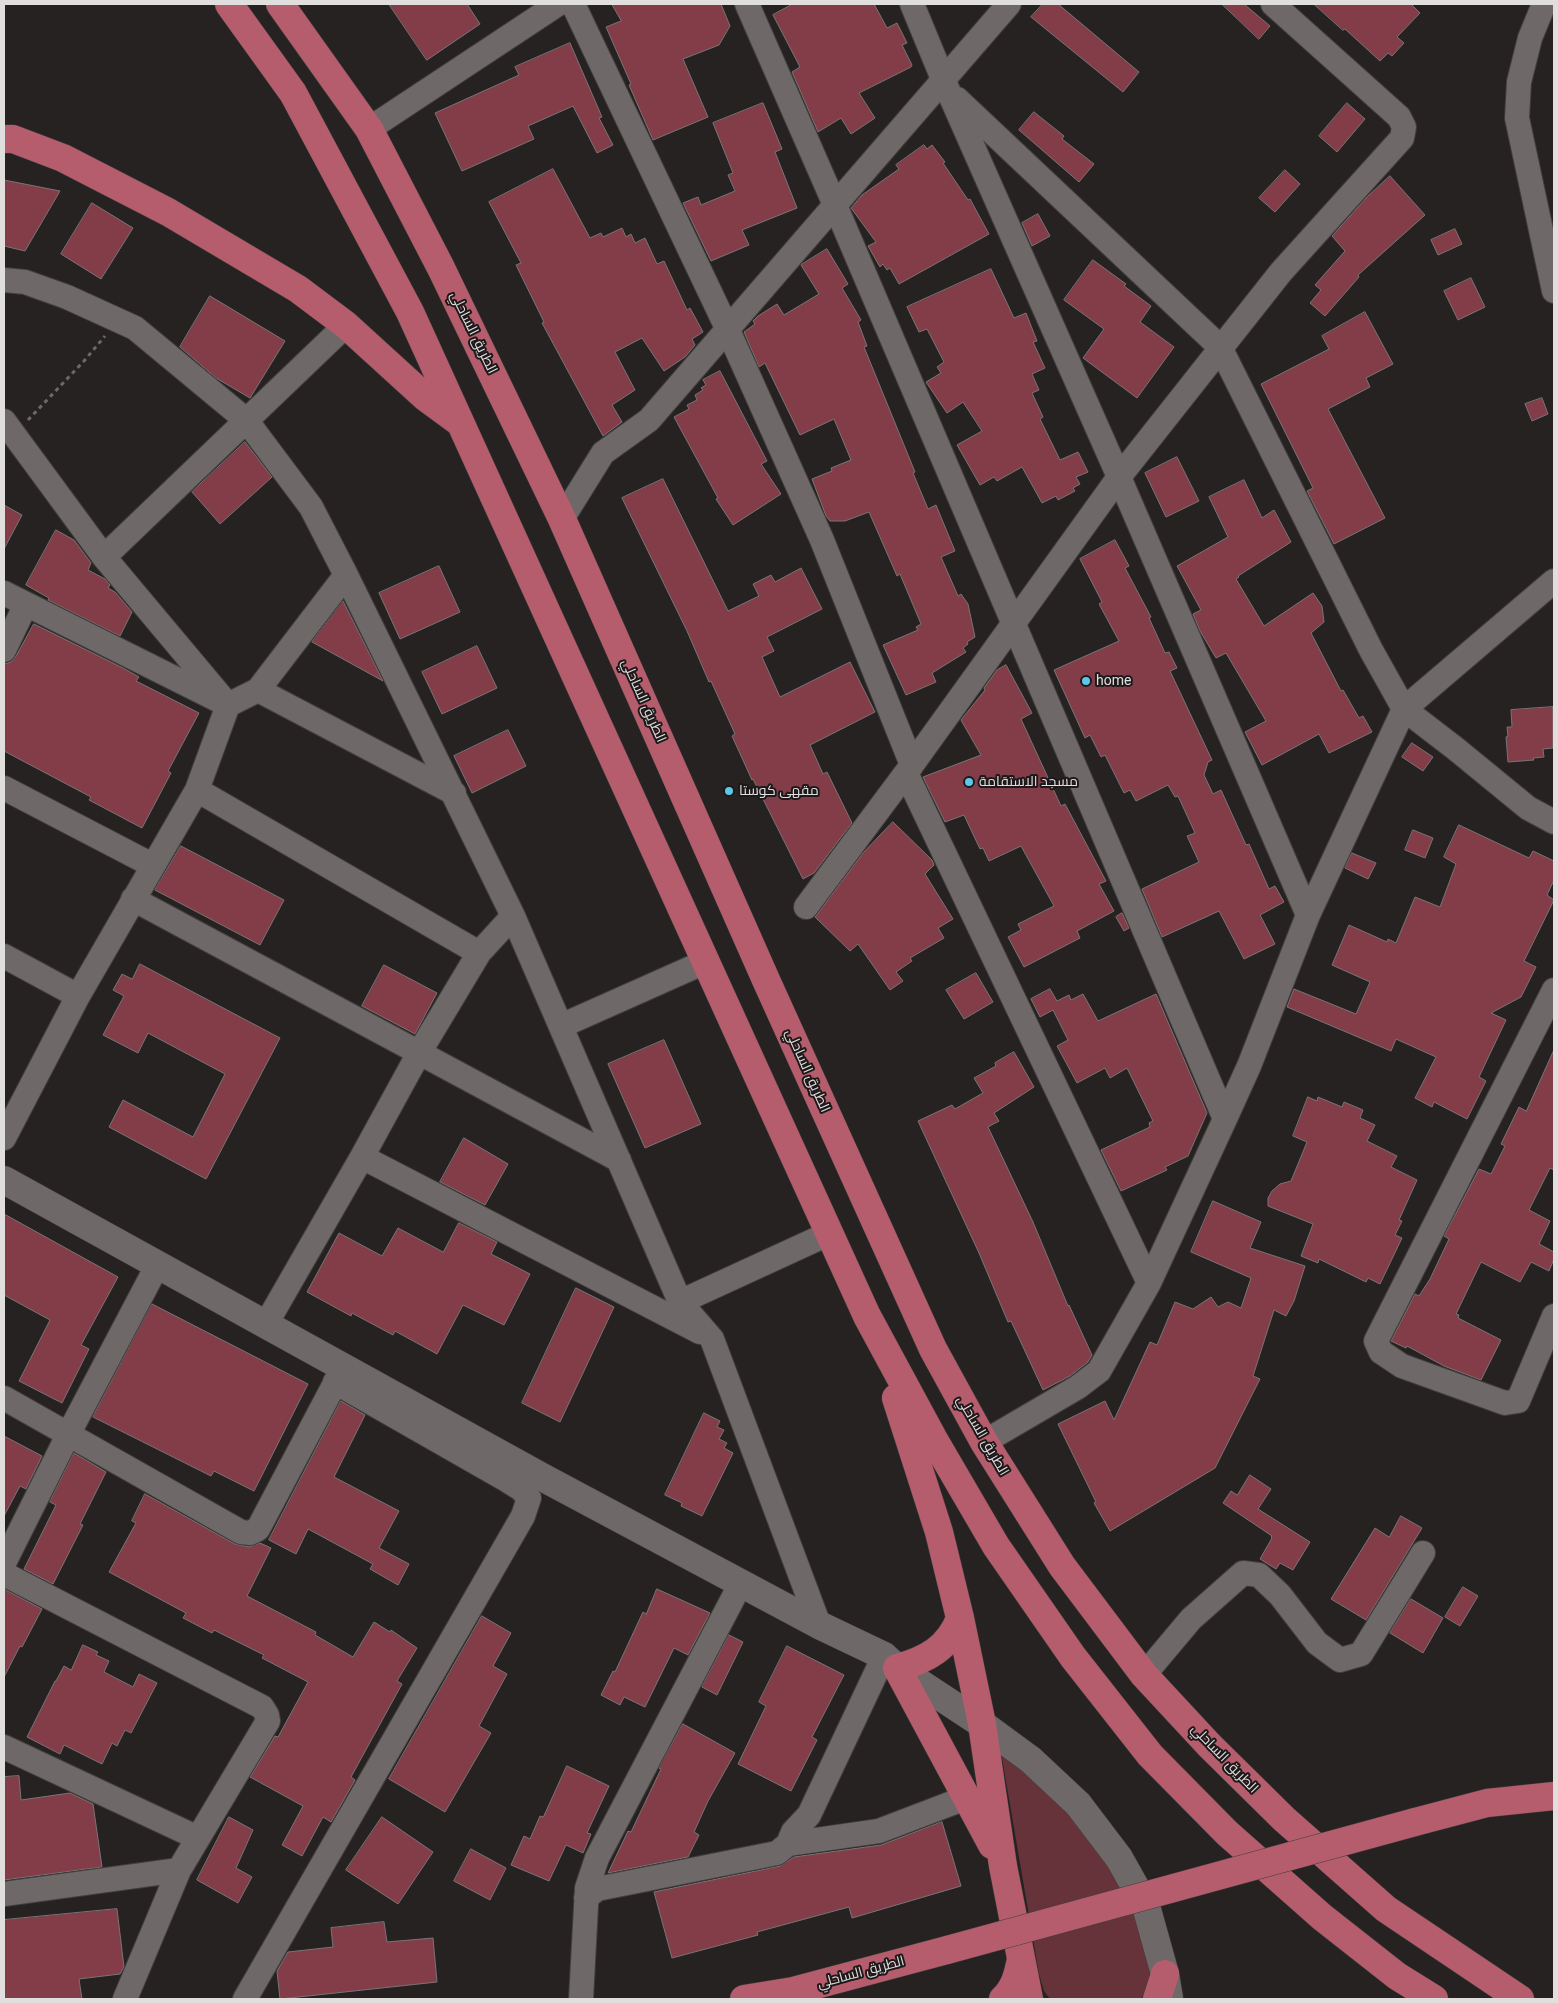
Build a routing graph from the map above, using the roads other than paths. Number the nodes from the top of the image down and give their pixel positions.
1 (229, 4) edge
2 (280, 4) edge
3 (558, 4) edge
4 (573, 4) edge
5 (747, 4) edge
6 (912, 4) edge
7 (1009, 4) edge
8 (1273, 4) edge
9 (1544, 4) edge
10 (946, 85) junction
11 (369, 129) junction
12 (4, 139) edge
13 (835, 205) junction
14 (4, 280) edge
15 (1554, 291) edge
16 (346, 325) junction
17 (727, 328) junction
18 (1220, 347) junction
19 (246, 420) junction
20 (462, 424) junction
21 (9, 428) edge
22 (1118, 477) junction
23 (562, 519) junction
24 (104, 557) junction
25 (346, 575) junction
26 (1554, 581) edge
27 (4, 593) edge
28 (26, 604) junction
29 (1014, 622) junction
30 (4, 650) edge
31 (258, 690) junction
32 (228, 705) junction
33 (1404, 709) junction
34 (909, 769) junction
35 (4, 788) edge
36 (197, 790) junction
37 (454, 793) junction
38 (1554, 822) edge
39 (152, 865) junction
40 (133, 899) junction
41 (806, 907) dead end
42 (1308, 914) junction
43 (513, 916) junction
44 (479, 953) junction
45 (4, 956) edge
46 (706, 961) junction
47 (1554, 990) edge
48 (78, 996) junction
49 (561, 1026) junction
50 (419, 1053) junction
51 (1225, 1120) junction
52 (4, 1138) edge
53 (362, 1158) junction
54 (619, 1160) junction
55 (4, 1180) edge
56 (830, 1233) junction
57 (158, 1264) junction
58 (1148, 1283) junction
59 (680, 1302) junction
60 (868, 1316) junction
61 (1553, 1321) edge
62 (266, 1324) junction
63 (712, 1338) junction
64 (339, 1375) junction
65 (4, 1398) edge
66 (69, 1433) junction
67 (984, 1442) junction
68 (1423, 1553) dead end
69 (4, 1563) edge
70 (4, 1574) edge
71 (741, 1583) junction
72 (960, 1618) junction
73 (819, 1625) junction
74 (890, 1662) junction
75 (1144, 1675) junction
76 (982, 1724) junction
77 (4, 1747) edge
78 (1554, 1796) edge
79 (968, 1797) junction
80 (198, 1838) junction
81 (788, 1844) junction
82 (1003, 1866) junction
83 (179, 1870) junction
84 (4, 1894) edge
85 (586, 1898) junction
86 (1021, 1957) junction
87 (1164, 1991) edge
88 (125, 1999) edge
89 (245, 1999) edge
90 (581, 1999) edge
91 (744, 1999) edge
92 (1004, 1999) edge
93 (1029, 1999) edge
94 (1434, 1999) edge
95 (1520, 1999) edge

1 - 20 highway
2 - 11 highway, الطريق الساحلي
3 - 11 street
4 - 17 street
5 - 13 street
6 - 10 street
7 - 10 street
8 - 18 street
9 - 15 street
10 - 13 street
10 - 18 street
10 - 22 street
11 - 23 highway, الطريق الساحلي
12 - 16 highway
13 - 17 street
13 - 29 street
14 - 19 street
16 - 19 street
16 - 20 highway
17 - 23 street
17 - 34 street
18 - 22 street
18 - 33 street
19 - 24 street
19 - 25 street
20 - 46 highway
21 - 24 street
22 - 29 street
22 - 42 street
23 - 67 highway, الطريق الساحلي
24 - 32 street
25 - 31 street
25 - 37 street
26 - 33 street
27 - 28 street
28 - 30 street
28 - 32 street
29 - 34 street
29 - 51 street
31 - 32 street
31 - 37 street
32 - 36 street
33 - 38 street
33 - 42 street
34 - 41 street
34 - 58 street
35 - 39 street
36 - 39 street
36 - 44 street
37 - 43 street
39 - 40 street
40 - 48 street
40 - 50 street
42 - 51 street
43 - 44 street
43 - 49 street
44 - 50 street
45 - 48 street
46 - 49 street
46 - 56 highway
47 - 61 street
48 - 52 street
49 - 54 street
50 - 53 street
50 - 54 street
51 - 58 street
53 - 62 street
53 - 63 street
54 - 59 street
55 - 57 street
56 - 59 street
56 - 60 highway
57 - 62 street
57 - 66 street
58 - 67 street
59 - 63 street
60 - 72 highway
60 - 94 highway
62 - 64 street
63 - 73 street
64 - 66 street
64 - 71 street
64 - 89 street
65 - 66 street
66 - 69 street
67 - 75 highway, الطريق الساحلي
68 - 75 street
70 - 80 street
71 - 73 street
71 - 85 street
72 - 74 highway
72 - 76 highway
73 - 74 street
74 - 76 street
74 - 79 highway
74 - 81 street
75 - 95 highway, الطريق الساحلي
76 - 82 highway
76 - 87 street
77 - 80 street
78 - 91 highway, الطريق الساحلي, bridge
79 - 81 street
79 - 82 highway
80 - 83 street
81 - 85 street
82 - 86 highway
83 - 84 street
83 - 88 street
85 - 90 street
86 - 92 highway
86 - 93 highway

